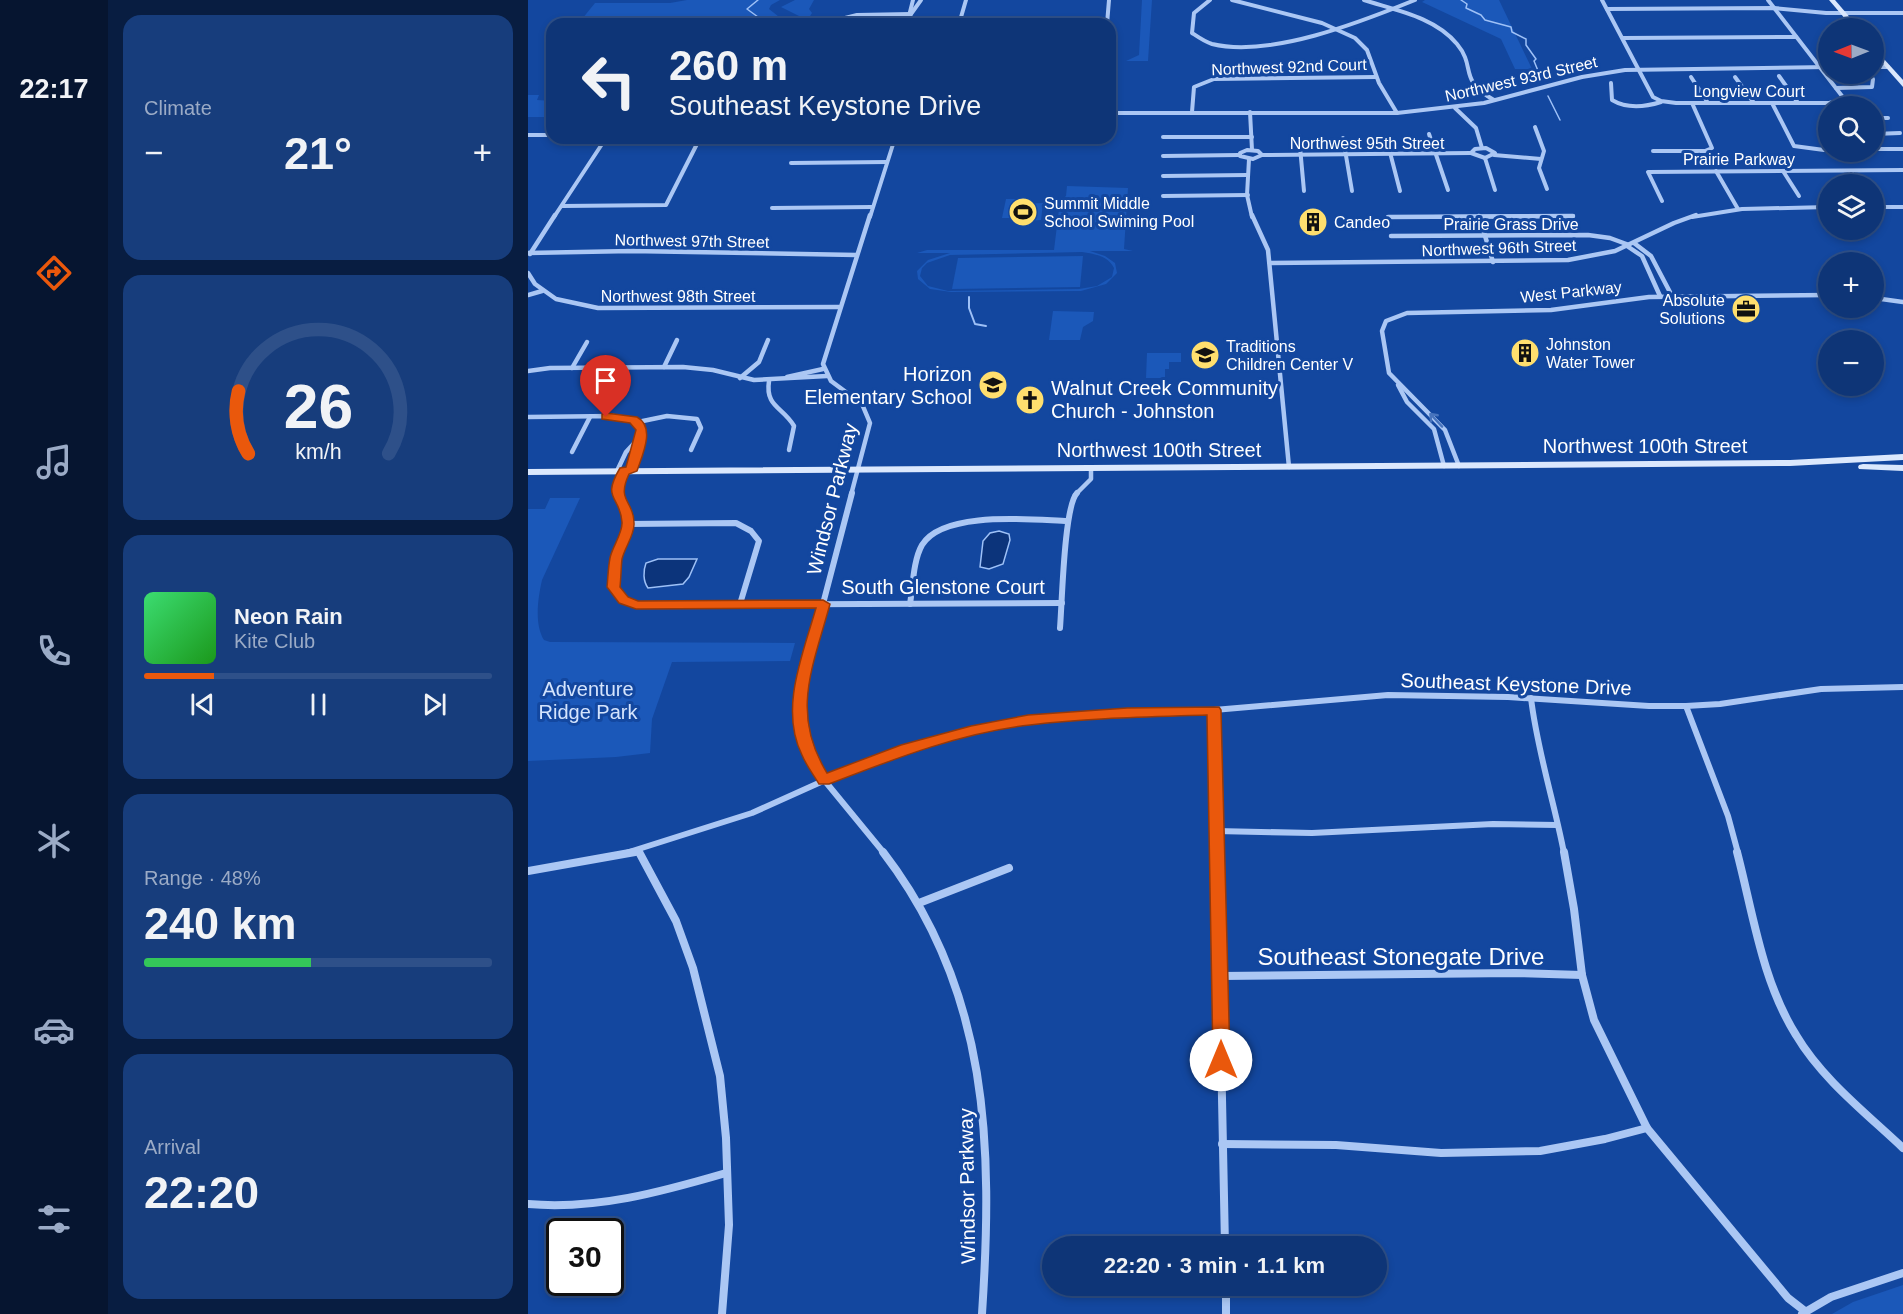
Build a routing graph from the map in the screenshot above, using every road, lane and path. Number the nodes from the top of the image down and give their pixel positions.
1 (913, 0) edge
2 (921, 0) edge
3 (966, 0) edge
4 (1109, 0) edge
5 (1210, 0) edge
6 (1232, 0) edge
7 (1364, 0) edge
8 (1415, 0) edge
9 (1602, 0) edge
10 (1768, 0) edge
11 (1832, 0) edge
12 (1774, 8) junction
13 (1392, 9) junction
14 (1607, 9) junction
15 (1843, 13) junction
16 (1903, 13) edge
17 (911, 15) junction
18 (846, 18) edge
19 (910, 18) edge
20 (961, 18) edge
21 (1108, 18) edge
22 (1847, 18) edge
23 (1335, 29) junction
24 (1796, 36) junction
25 (1623, 38) junction
26 (1884, 62) edge
27 (1818, 64) edge
28 (1818, 67) edge
29 (1884, 67) edge
30 (1888, 67) junction
31 (1639, 69) junction
32 (1779, 76) dead end
33 (1376, 77) junction
34 (1691, 77) dead end
35 (1735, 77) dead end
36 (1611, 83) dead end
37 (1833, 84) edge
38 (1872, 84) edge
39 (1903, 85) edge
40 (1836, 88) junction
41 (1842, 96) edge
42 (1494, 100) junction
43 (1661, 101) junction
44 (1818, 102) edge
45 (1692, 103) junction
46 (1708, 103) junction
47 (1754, 103) junction
48 (1772, 103) junction
49 (1798, 103) junction
50 (1455, 108) junction
51 (1192, 112) junction
52 (1250, 112) junction
53 (1116, 113) edge
54 (1397, 113) junction
55 (1884, 118) edge
56 (1888, 118) dead end
57 (1535, 127) dead end
58 (1900, 133) dead end
59 (1429, 134) dead end
60 (1884, 134) edge
61 (528, 135) edge
62 (546, 135) edge
63 (1299, 136) dead end
64 (1163, 137) dead end
65 (1252, 137) junction
66 (1386, 137) dead end
67 (1342, 138) dead end
68 (602, 144) edge
69 (697, 144) edge
70 (893, 144) edge
71 (1482, 148) junction
72 (1818, 149) edge
73 (1884, 149) edge
74 (1903, 149) edge
75 (1252, 150) junction
76 (1653, 151) dead end
77 (1471, 153) junction
78 (1438, 154) junction
79 (1239, 155) junction
80 (1262, 155) junction
81 (1494, 155) junction
82 (1163, 156) dead end
83 (1299, 156) junction
84 (1346, 156) junction
85 (1392, 156) junction
86 (1485, 158) junction
87 (1249, 159) junction
88 (1541, 159) junction
89 (887, 162) junction
90 (791, 163) dead end
91 (1903, 170) edge
92 (1716, 171) junction
93 (1783, 171) junction
94 (1850, 171) junction
95 (1852, 174) edge
96 (1247, 175) junction
97 (1163, 176) dead end
98 (1547, 189) dead end
99 (1448, 190) dead end
100 (1495, 190) dead end
101 (1304, 191) dead end
102 (1352, 191) dead end
103 (1400, 191) dead end
104 (1248, 195) junction
105 (1163, 196) dead end
106 (1799, 196) dead end
107 (1662, 201) dead end
108 (562, 206) junction
109 (1884, 206) edge
110 (872, 207) junction
111 (1818, 207) edge
112 (1903, 207) edge
113 (772, 208) dead end
114 (1738, 209) junction
115 (1388, 216) dead end
116 (1479, 216) junction
117 (1574, 216) dead end
118 (1391, 236) dead end
119 (1485, 236) junction
120 (1630, 245) junction
121 (529, 254) edge
122 (856, 255) junction
123 (1493, 262) junction
124 (1270, 263) junction
125 (528, 273) edge
126 (542, 291) junction
127 (528, 295) edge
128 (1818, 295) edge
129 (1660, 296) junction
130 (1672, 296) junction
131 (1884, 299) edge
132 (1903, 302) edge
133 (840, 307) junction
134 (677, 340) dead end
135 (768, 340) dead end
136 (587, 342) dead end
137 (664, 367) junction
138 (572, 368) junction
139 (823, 369) junction
140 (528, 371) edge
141 (827, 376) junction
142 (740, 378) junction
143 (778, 380) junction
144 (769, 381) junction
145 (1398, 384) junction
146 (528, 417) edge
147 (590, 417) junction
148 (638, 422) junction
149 (638, 438) junction
150 (691, 450) dead end
151 (789, 450) dead end
152 (572, 452) dead end
153 (1903, 457) edge
154 (1790, 463) junction
155 (1444, 466) junction
156 (1459, 466) junction
157 (1289, 467) junction
158 (1903, 468) edge
159 (1091, 469) junction
160 (858, 470) junction
161 (624, 471) junction
162 (528, 472) edge
163 (1068, 521) junction
164 (628, 524) junction
165 (1062, 603) junction
166 (740, 604) junction
167 (823, 604) junction
168 (910, 604) junction
169 (1060, 628) dead end
170 (1903, 687) edge
171 (1531, 698) junction
172 (1686, 706) junction
173 (1214, 710) junction
174 (824, 780) junction
175 (1557, 825) junction
176 (1216, 831) junction
177 (639, 851) junction
178 (1009, 868) dead end
179 (528, 871) edge
180 (919, 903) junction
181 (1582, 975) junction
182 (1221, 976) junction
183 (1647, 1128) junction
184 (1222, 1144) junction
185 (1903, 1148) edge
186 (726, 1173) junction
187 (528, 1204) edge
188 (1225, 1236) edge
189 (1903, 1273) edge
190 (1226, 1296) edge
191 (1804, 1313) edge
192 (722, 1314) edge
193 (982, 1314) edge
194 (1226, 1314) edge

1 - 17 street
2 - 17 street
3 - 20 street
4 - 21 street
5 - 23 street
6 - 23 street
7 - 13 street
8 - 13 street
9 - 14 street
10 - 12 street
11 - 15 street
12 - 14 street
12 - 15 street
12 - 24 street
13 - 23 street
13 - 42 street
14 - 25 street
15 - 16 street
15 - 22 street
17 - 18 street
17 - 19 street
23 - 33 street
24 - 25 street
24 - 27 street
25 - 31 street
26 - 30 street
28 - 31 street, Northwest 93rd Street
29 - 30 street
30 - 39 street
31 - 42 street, Northwest 93rd Street
31 - 43 street
32 - 49 street, Longview Court
33 - 51 street, Northwest 92nd Court
33 - 54 street
34 - 46 street, Longview Court
35 - 47 street, Longview Court
36 - 43 street
37 - 40 street
38 - 40 street
40 - 41 street
42 - 50 street, Northwest 93rd Street
43 - 45 street, Longview Court
44 - 49 street, Longview Court
45 - 46 street, Longview Court
45 - 76 street, Longview Court
46 - 47 street, Longview Court
47 - 48 street, Longview Court
48 - 49 street, Longview Court
48 - 72 street, Longview Court
50 - 54 street, Northwest 93rd Street
50 - 71 street
51 - 52 street, Northwest 93rd Street
51 - 53 street, Northwest 93rd Street
52 - 54 street, Northwest 93rd Street
52 - 65 street
55 - 56 street
57 - 88 street
58 - 60 street
59 - 78 street
61 - 62 street
63 - 83 street
64 - 65 street
65 - 75 street
66 - 85 street
67 - 84 street
68 - 108 street
69 - 108 street
70 - 89 street
71 - 77 street
71 - 81 street
73 - 74 street
75 - 79 street
75 - 80 street
77 - 78 street, Northwest 95th Street
77 - 86 street
78 - 85 street, Northwest 95th Street
78 - 99 street
79 - 82 street
79 - 87 street
80 - 83 street, Northwest 95th Street
80 - 87 street
81 - 86 street
81 - 88 street
83 - 84 street, Northwest 95th Street
83 - 101 street
84 - 85 street, Northwest 95th Street
84 - 102 street
85 - 103 street
86 - 100 street
87 - 96 street
88 - 98 street
89 - 90 street
89 - 110 street
91 - 94 street, Prairie Parkway
92 - 93 street, Prairie Parkway
92 - 107 street, Prairie Parkway
92 - 114 street
93 - 94 street, Prairie Parkway
93 - 106 street
94 - 95 street
96 - 97 street
96 - 104 street
104 - 105 street
104 - 124 street
108 - 121 street
109 - 112 street
110 - 113 street
110 - 122 street
111 - 114 street, Northwest 96th Street
114 - 120 street, Northwest 96th Street
115 - 116 street
116 - 117 street
116 - 119 street
118 - 119 street, Prairie Grass Drive
119 - 120 street, Prairie Grass Drive
119 - 123 street
120 - 123 street, Northwest 96th Street
120 - 129 street
120 - 130 street
121 - 122 street, Northwest 97th Street
122 - 133 street
123 - 124 street, Northwest 96th Street
124 - 157 street
125 - 126 street
126 - 127 street
126 - 133 street, Northwest 98th Street
128 - 130 street, West Parkway
129 - 130 street, West Parkway
129 - 145 street, West Parkway
131 - 132 street
133 - 139 street
134 - 137 street
135 - 142 street
136 - 138 street
137 - 138 street
137 - 142 street
138 - 140 street
139 - 141 street, Windsor Parkway
139 - 143 street
141 - 143 street
141 - 160 street, Windsor Parkway
142 - 144 street
143 - 144 street
144 - 151 street
145 - 155 street, West Parkway
156 -> 145 street, West Parkway
146 - 147 street
147 - 148 street
147 - 152 street
148 - 149 street
148 - 150 street
149 - 161 street
149 - 161 street
153 - 154 street, Northwest 100th Street
154 - 156 street, Northwest 100th Street
154 - 158 street, Northwest 100th Street
155 - 156 street, Northwest 100th Street
155 - 157 street, Northwest 100th Street
157 - 159 street, Northwest 100th Street
159 - 160 street, Northwest 100th Street
159 - 163 street
160 - 161 street, Northwest 100th Street
160 - 167 street, Windsor Parkway
161 - 162 street, Northwest 100th Street
161 - 164 street
163 - 165 street
163 - 168 street
164 - 166 street, South Glenstone Court
164 - 166 street
165 - 168 street, South Glenstone Court
165 - 169 street
166 - 167 street, South Glenstone Court
167 - 168 street, South Glenstone Court
167 - 174 street, Windsor Parkway
170 - 172 street, Southeast Keystone Drive
171 - 172 street, Southeast Keystone Drive
171 - 173 street, Southeast Keystone Drive
171 - 175 street
172 - 185 street
173 - 174 street, Southeast Keystone Drive
173 - 176 street
174 - 177 street, Southeast Keystone Drive
174 - 180 street, Windsor Parkway
175 - 176 street
175 - 181 street
176 - 182 street
177 - 179 street, Southeast Keystone Drive
177 - 186 street
178 - 180 street
180 - 193 street, Windsor Parkway
181 - 182 street, Southeast Stonegate Drive
181 - 183 street
182 - 184 street
183 - 184 street
183 - 191 street
184 - 188 street
186 - 187 street
186 - 192 street
189 - 191 street
190 - 194 street

